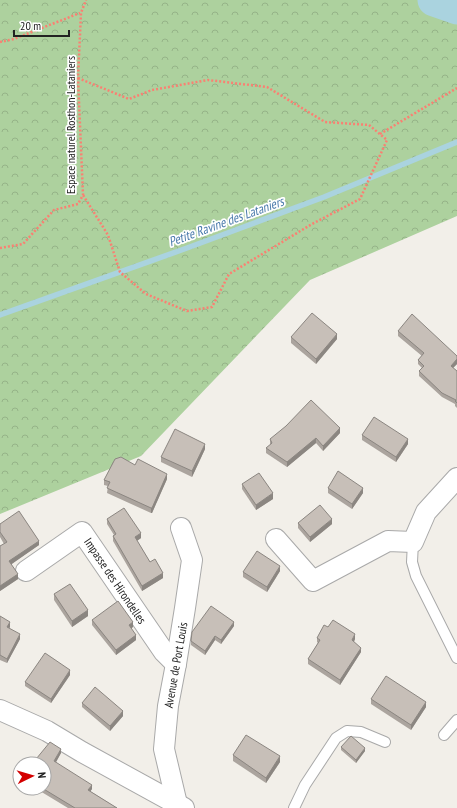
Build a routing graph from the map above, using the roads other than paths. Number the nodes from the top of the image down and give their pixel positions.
1 (457, 478) edge
2 (181, 528) dead end
3 (276, 539) dead end
4 (413, 542) junction
5 (26, 571) dead end
6 (457, 658) edge
7 (176, 664) junction
8 (0, 710) edge
9 (457, 720) edge
10 (444, 735) dead end
11 (385, 742) dead end
12 (181, 806) edge
13 (294, 808) edge

1 - 4 street
2 - 7 street, Avenue de Port Louis
3 - 4 street
4 - 6 lane
5 - 7 street, Impasse des Hirondelles
7 - 12 street, Avenue de Port Louis
8 - 12 street, Avenue de Port Louis
9 - 10 lane
11 - 13 lane

